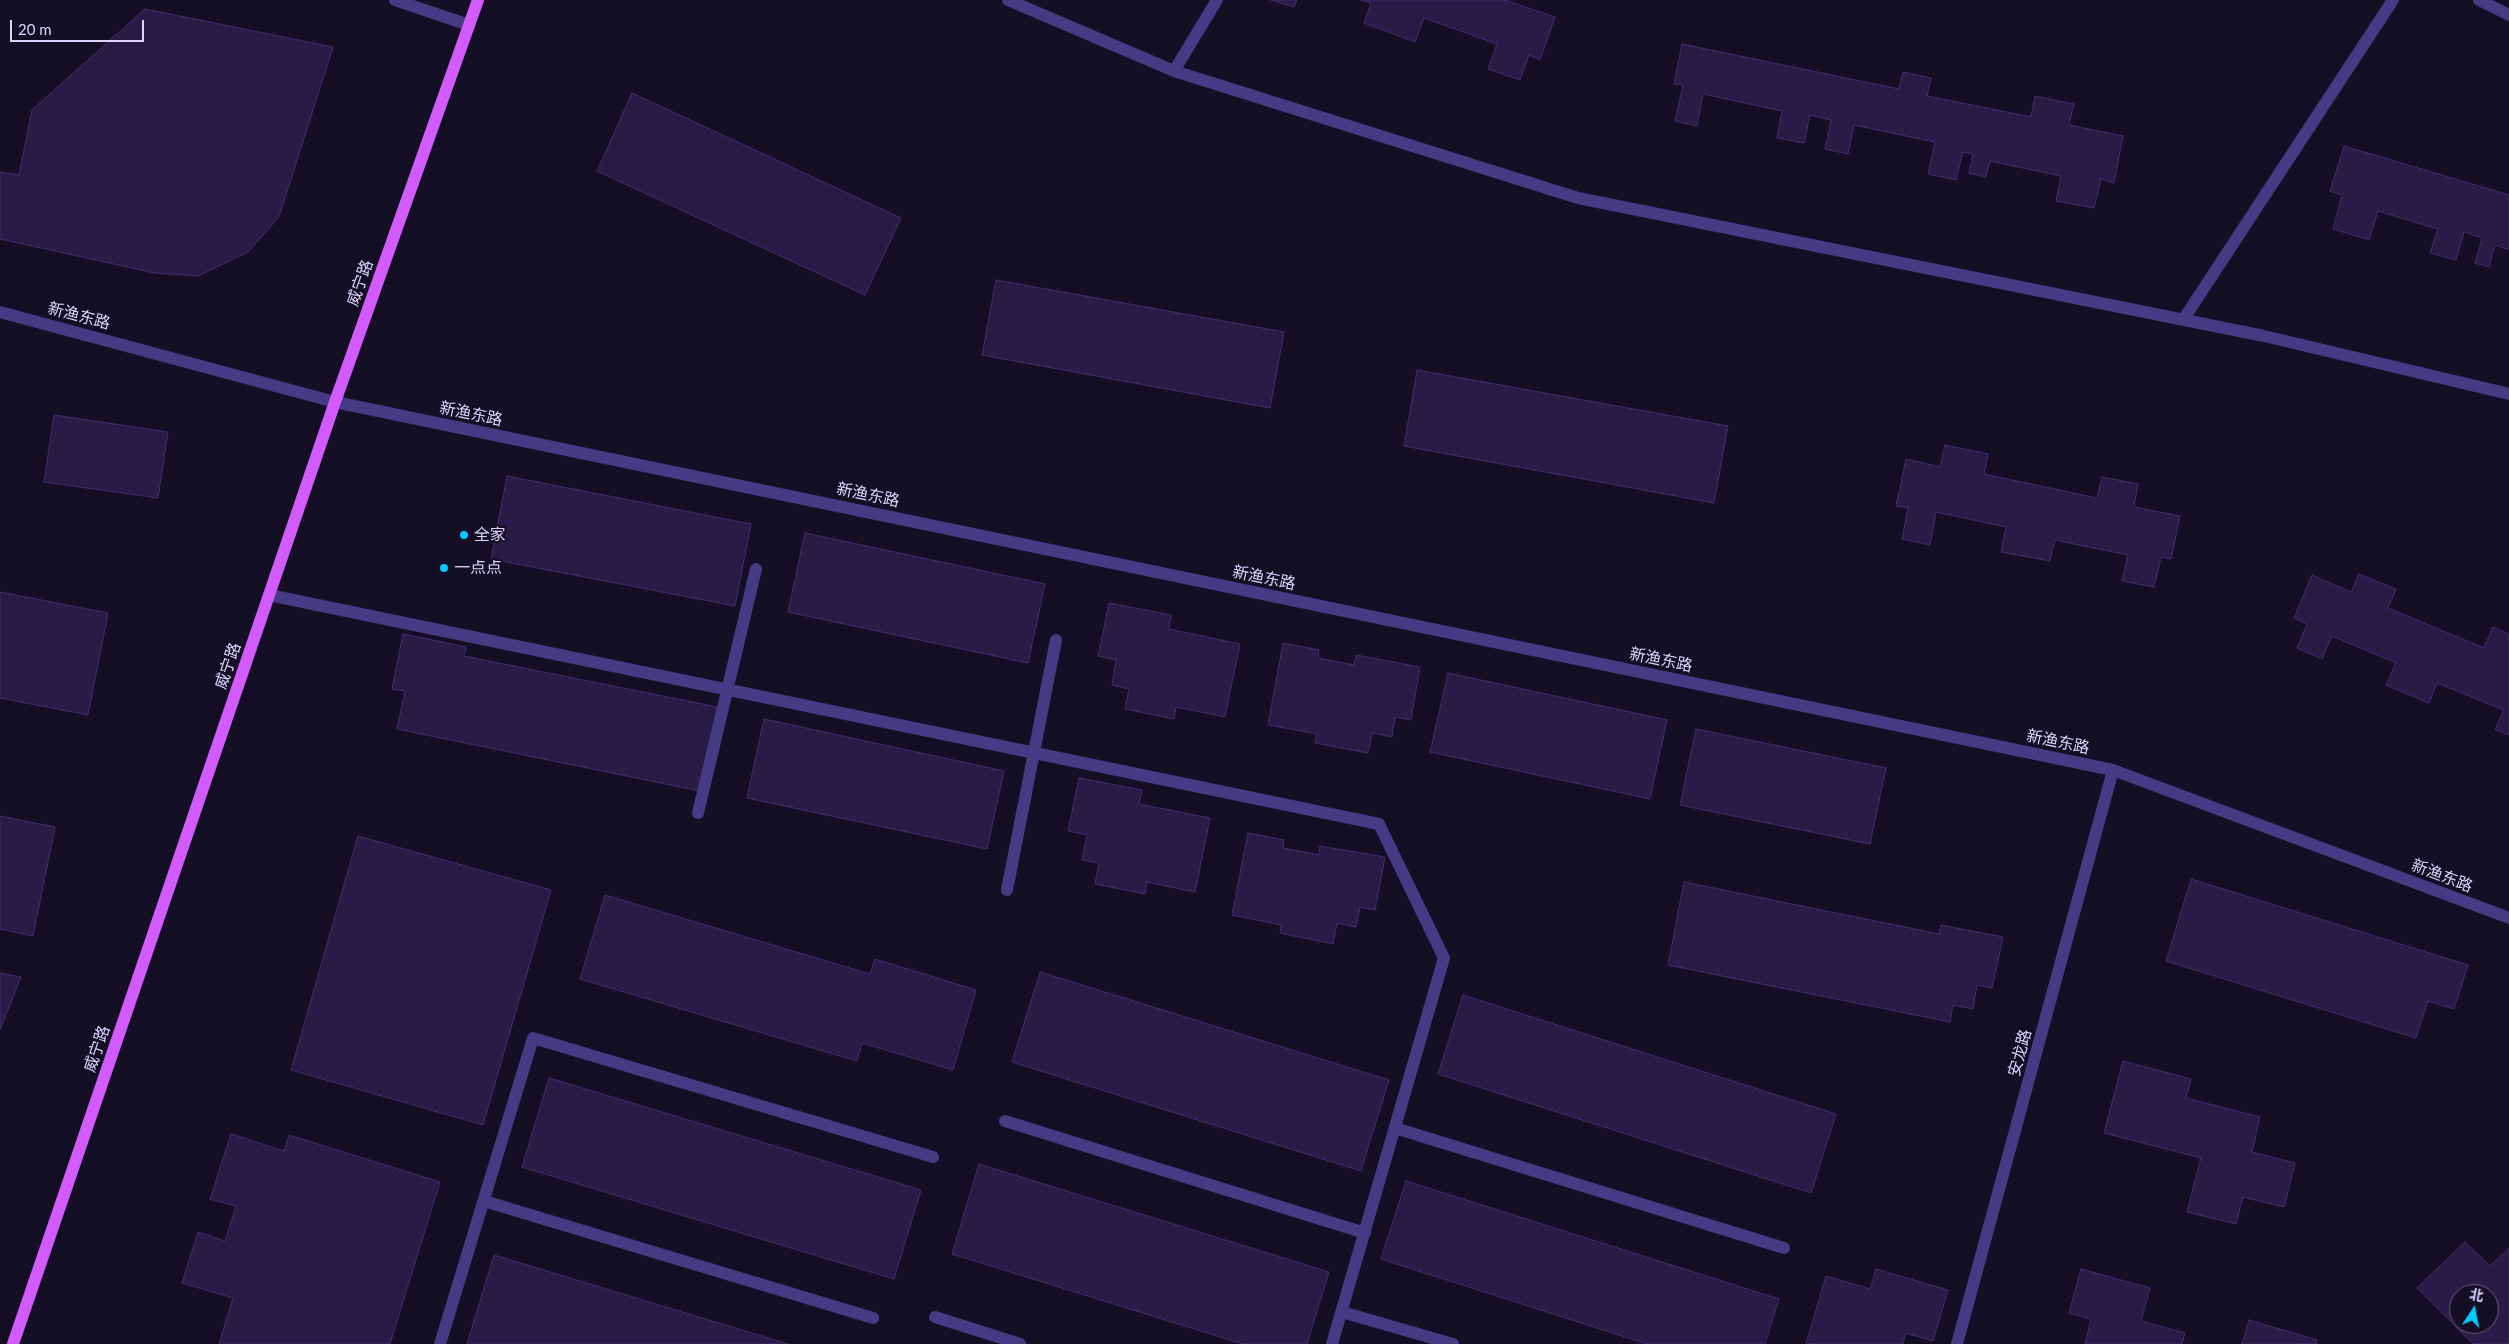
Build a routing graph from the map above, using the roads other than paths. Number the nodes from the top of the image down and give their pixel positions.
1 (395, 0) edge
2 (478, 0) edge
3 (1008, 0) edge
4 (1218, 0) edge
5 (2393, 0) edge
6 (2479, 0) edge
7 (2509, 15) edge
8 (469, 25) junction
9 (1174, 71) junction
10 (0, 312) edge
11 (2183, 320) junction
12 (2509, 394) edge
13 (334, 402) junction
14 (756, 568) dead end
15 (269, 595) junction
16 (1056, 640) dead end
17 (728, 690) junction
18 (1033, 753) junction
19 (2114, 770) junction
20 (698, 813) dead end
21 (1007, 890) dead end
22 (2509, 918) edge
23 (1005, 1121) dead end
24 (1395, 1128) junction
25 (933, 1157) dead end
26 (484, 1201) junction
27 (1365, 1233) junction
28 (1784, 1248) dead end
29 (1342, 1312) junction
30 (935, 1317) dead end
31 (873, 1318) dead end
32 (13, 1344) edge
33 (440, 1344) edge
34 (1020, 1344) edge
35 (1332, 1344) edge
36 (1453, 1344) edge
37 (1957, 1344) edge

1 - 8 street
2 - 8 main road, 威宁路
3 - 9 street
4 - 9 street
5 - 11 street
6 - 7 street
8 - 13 main road, 威宁路
9 - 11 street
10 - 13 street, 新渔东路
11 - 12 street
13 - 15 main road, 威宁路
13 - 19 street, 新渔东路
14 - 17 street
15 - 17 street
15 - 32 main road, 威宁路
16 - 18 street
17 - 18 street
17 - 20 street
18 - 21 street
18 - 24 street
19 - 22 street, 新渔东路
19 - 37 street, 安龙路
23 - 27 street
24 - 27 street
24 - 28 street
25 - 26 street
26 - 31 street
26 - 33 street
27 - 29 street
29 - 35 street
29 - 36 street
30 - 34 street

